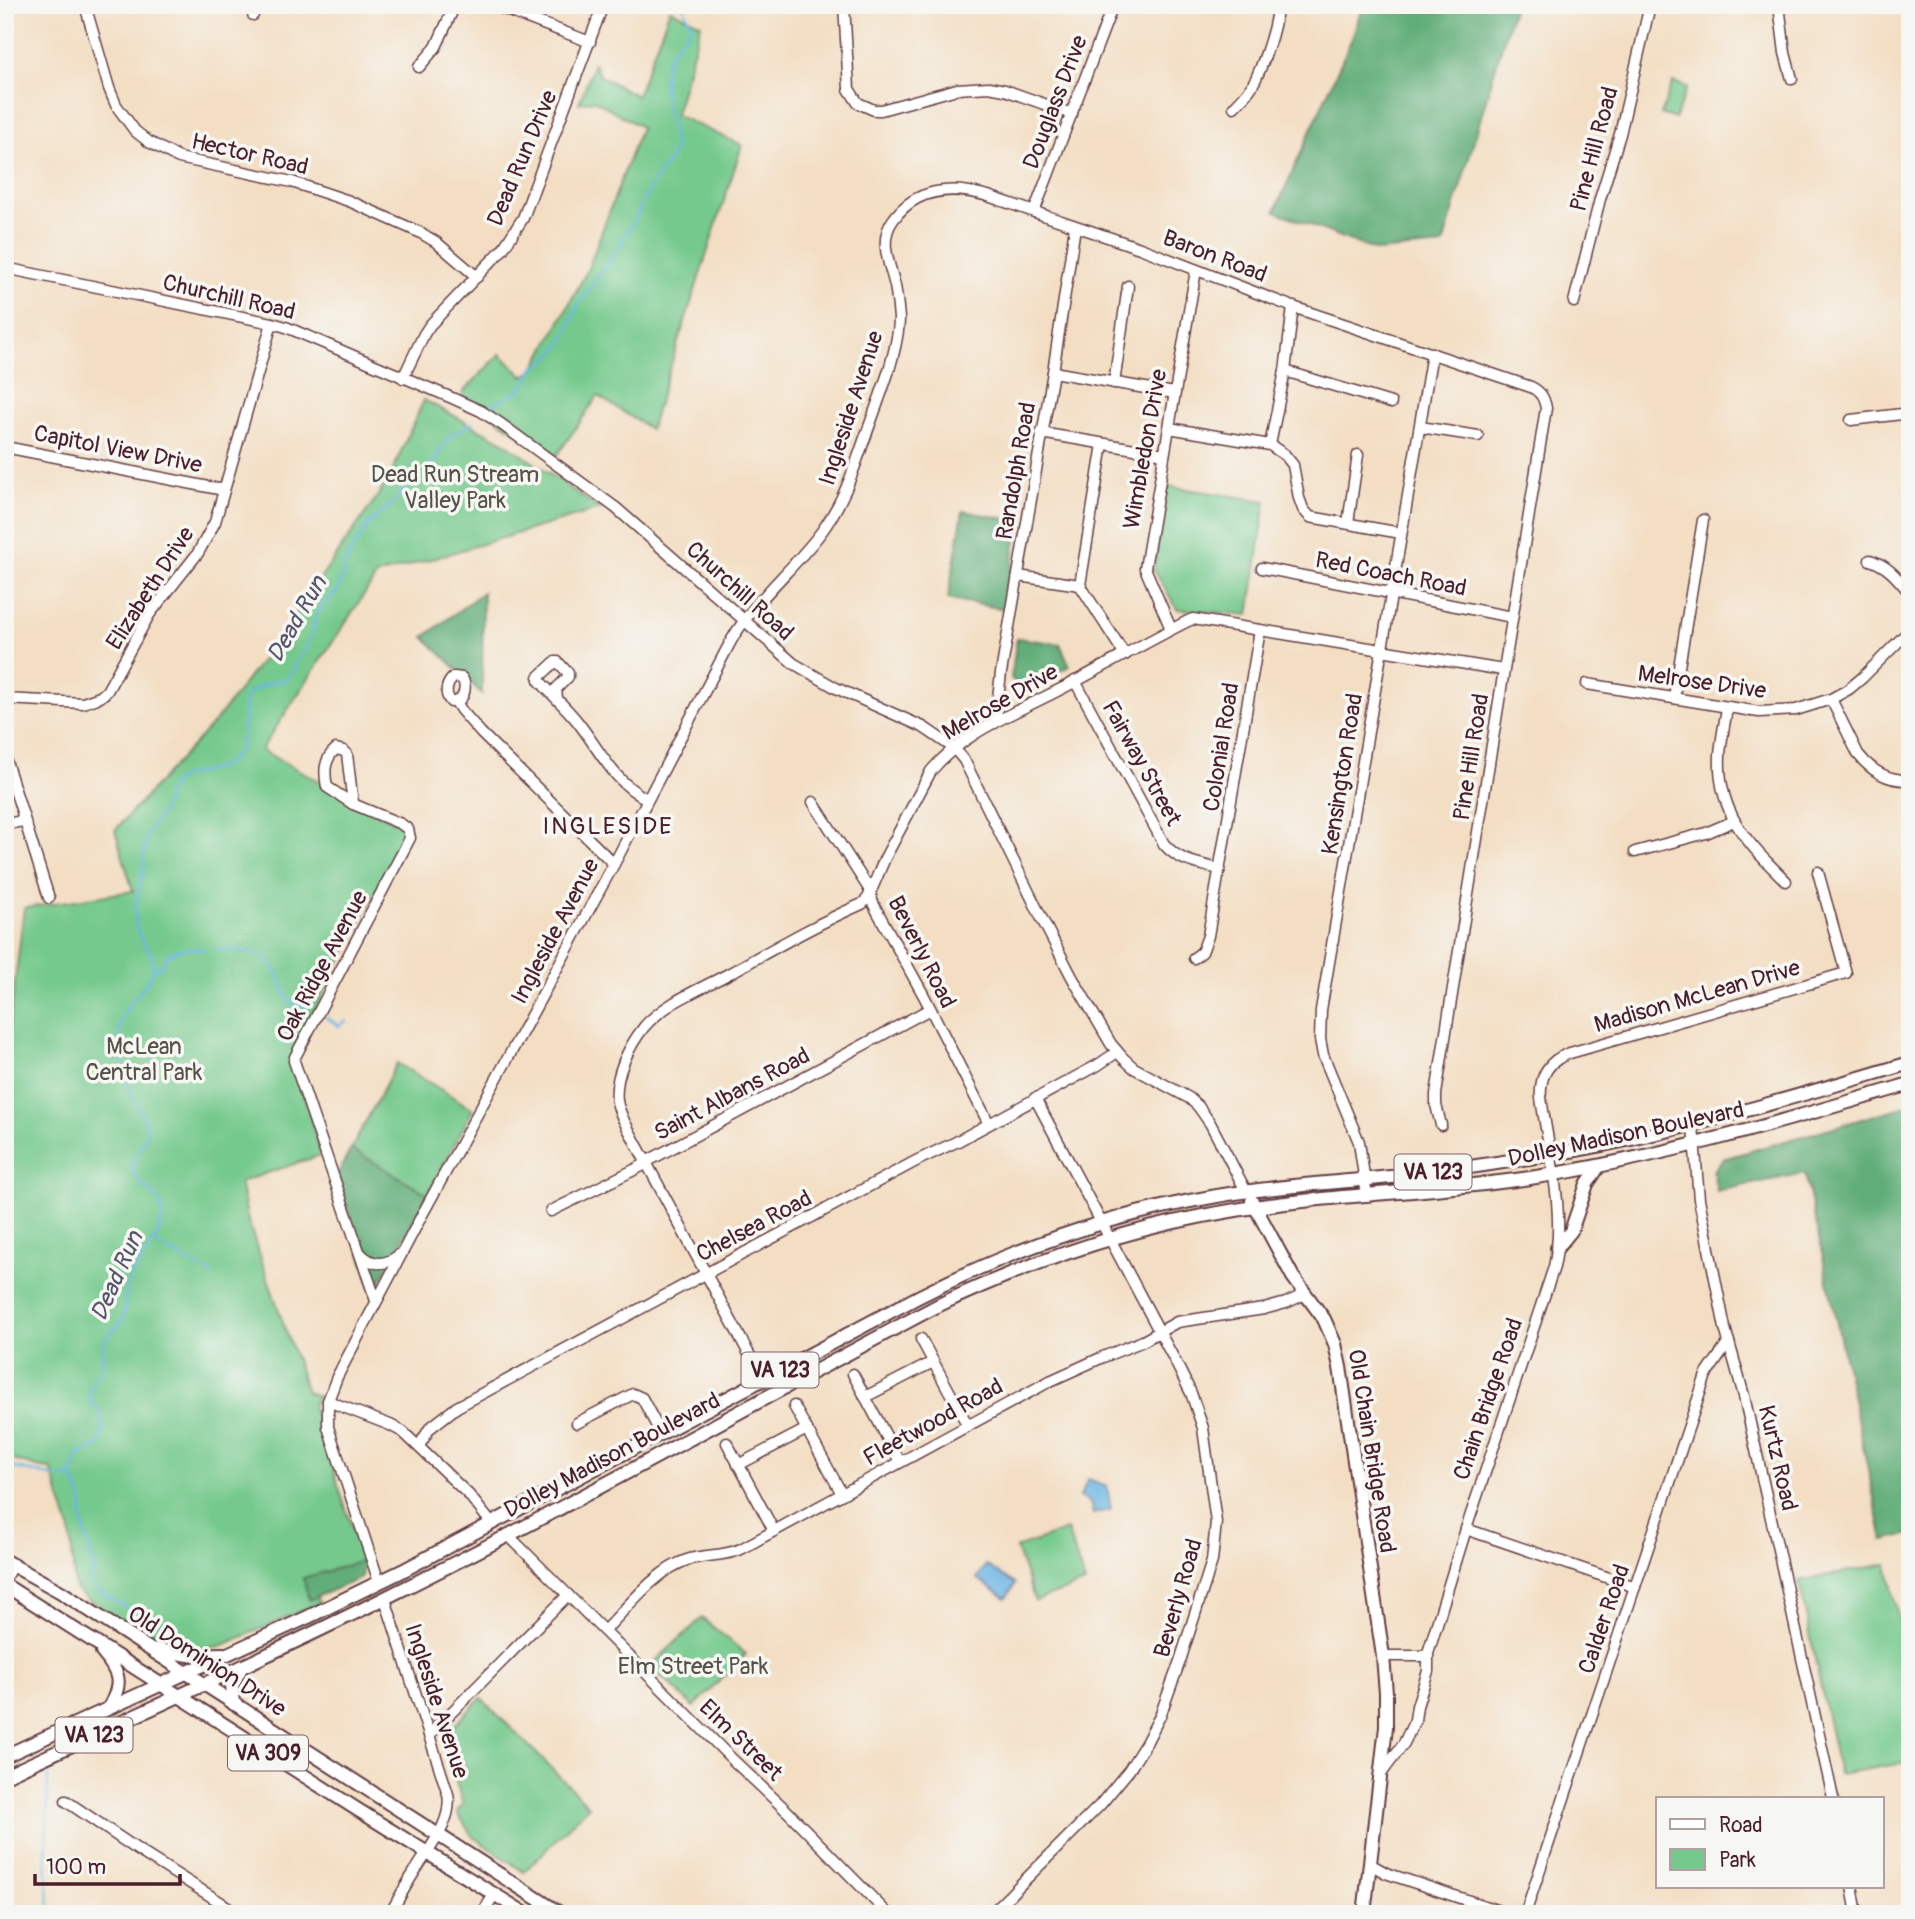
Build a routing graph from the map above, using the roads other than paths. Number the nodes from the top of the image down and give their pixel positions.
1 (85, 5) edge
2 (454, 5) edge
3 (493, 5) edge
4 (603, 5) edge
5 (845, 5) edge
6 (1113, 5) edge
7 (1277, 5) edge
8 (1650, 5) edge
9 (1779, 5) edge
10 (590, 42) junction
11 (419, 67) dead end
12 (1791, 79) dead end
13 (1234, 107) dead end
14 (1072, 114) junction
15 (1034, 212) junction
16 (1075, 227) junction
17 (886, 234) joint
18 (5, 268) edge
19 (1196, 270) junction
20 (477, 277) junction
21 (1128, 286) dead end
22 (1574, 302) dead end
23 (1293, 307) junction
24 (272, 323) junction
25 (1432, 353) junction
26 (1053, 372) junction
27 (1286, 372) junction
28 (403, 378) junction
29 (1114, 383) junction
30 (1174, 393) junction
31 (1541, 394) joint
32 (1391, 403) dead end
33 (1910, 413) edge
34 (1851, 420) dead end
35 (1420, 427) junction
36 (1168, 428) junction
37 (1041, 433) junction
38 (1478, 436) dead end
39 (1103, 444) junction
40 (1270, 445) junction
41 (5, 447) edge
42 (1164, 454) junction
43 (1358, 455) dead end
44 (224, 490) junction
45 (1703, 520) dead end
46 (1348, 523) junction
47 (1401, 533) junction
48 (1870, 560) dead end
49 (1262, 568) dead end
50 (1018, 576) junction
51 (1080, 585) junction
52 (1910, 593) edge
53 (1392, 594) junction
54 (1513, 617) junction
55 (743, 620) junction
56 (1171, 629) junction
57 (1260, 630) junction
58 (1910, 630) edge
59 (1382, 650) junction
60 (1125, 655) junction
61 (1503, 670) junction
62 (1075, 681) junction
63 (1587, 684) dead end
64 (557, 698) dead end
65 (1674, 698) junction
66 (5, 699) edge
67 (1831, 699) junction
68 (456, 702) dead end
69 (1727, 707) junction
70 (995, 723) junction
71 (954, 748) junction
72 (5, 758) edge
73 (1910, 780) edge
74 (647, 799) junction
75 (813, 802) dead end
76 (353, 804) junction
77 (24, 821) junction
78 (1734, 821) junction
79 (5, 824) edge
80 (1635, 852) dead end
81 (614, 864) junction
82 (1220, 869) junction
83 (1818, 872) dead end
84 (1786, 881) dead end
85 (871, 892) junction
86 (49, 898) dead end
87 (1194, 958) dead end
88 (930, 1009) junction
89 (1117, 1052) junction
90 (1910, 1063) edge
91 (1910, 1084) edge
92 (1035, 1098) junction
93 (989, 1124) junction
94 (1441, 1125) dead end
95 (1693, 1126) junction
96 (1694, 1145) junction
97 (1550, 1155) junction
98 (646, 1162) junction
99 (1599, 1166) junction
100 (1553, 1174) junction
101 (1365, 1179) junction
102 (1246, 1191) junction
103 (1367, 1196) junction
104 (1255, 1207) junction
105 (551, 1211) dead end
106 (1101, 1223) junction
107 (1110, 1238) junction
108 (1557, 1248) junction
109 (359, 1251) junction
110 (402, 1253) junction
111 (706, 1273) junction
112 (1306, 1294) junction
113 (376, 1301) junction
114 (1160, 1332) junction
115 (921, 1339) dead end
116 (1729, 1342) junction
117 (933, 1362) junction
118 (853, 1374) dead end
119 (763, 1380) junction
120 (865, 1397) junction
121 (328, 1401) junction
122 (794, 1406) dead end
123 (577, 1423) dead end
124 (968, 1426) junction
125 (807, 1429) junction
126 (661, 1434) junction
127 (727, 1443) dead end
128 (419, 1446) junction
129 (900, 1462) junction
130 (738, 1465) junction
131 (842, 1494) junction
132 (492, 1524) junction
133 (1466, 1529) junction
134 (774, 1531) junction
135 (508, 1535) junction
136 (9, 1562) edge
137 (402, 1571) junction
138 (5, 1578) edge
139 (379, 1582) junction
140 (5, 1586) edge
141 (1635, 1587) junction
142 (568, 1595) junction
143 (385, 1599) junction
144 (347, 1617) junction
145 (604, 1631) junction
146 (90, 1639) junction
147 (147, 1647) junction
148 (230, 1653) junction
149 (1428, 1653) junction
150 (1383, 1656) junction
151 (243, 1666) junction
152 (187, 1673) junction
153 (162, 1685) junction
154 (204, 1685) junction
155 (179, 1696) junction
156 (234, 1704) junction
157 (109, 1708) junction
158 (429, 1735) junction
159 (5, 1756) edge
160 (1381, 1774) junction
161 (5, 1776) edge
162 (1833, 1797) edge
163 (66, 1801) dead end
164 (438, 1834) junction
165 (428, 1853) junction
166 (1370, 1864) junction
167 (1852, 1888) edge
168 (495, 1894) junction
169 (239, 1914) edge
170 (390, 1914) edge
171 (482, 1914) edge
172 (526, 1914) edge
173 (562, 1914) edge
174 (888, 1914) edge
175 (991, 1914) edge
176 (1364, 1914) edge
177 (1508, 1914) edge
178 (1525, 1914) edge
179 (1857, 1914) edge

1 - 20 street, Hector Road
2 - 11 street
3 - 10 street
4 - 10 street, Dead Run Drive
5 - 14 street
6 - 14 street, Douglass Drive
7 - 13 street
8 - 22 street, Pine Hill Road
9 - 12 street
10 - 20 street, Dead Run Drive
14 - 15 street, Douglass Drive
15 - 16 street, Baron Road
15 - 17 street, Baron Road
16 - 19 street, Baron Road
16 - 26 street, Randolph Road
17 - 55 street, Ingleside Avenue
18 - 24 street, Churchill Road
19 - 23 street, Baron Road
19 - 30 street, Wimbledon Drive
20 - 28 street, Dead Run Drive
21 - 29 street
23 - 25 street, Baron Road
23 - 27 street
24 - 28 street, Churchill Road
24 - 44 street, Elizabeth Drive
25 - 31 street, Baron Road
25 - 35 street, Kensington Road
26 - 29 street
26 - 37 street, Randolph Road
27 - 32 street
27 - 40 street
28 - 55 street, Churchill Road
29 - 30 street
30 - 36 street, Wimbledon Drive
31 - 54 street, Pine Hill Road
33 - 34 street
35 - 38 street
35 - 47 street, Kensington Road
36 - 40 street
36 - 42 street, Wimbledon Drive
37 - 39 street
37 - 50 street, Randolph Road
39 - 42 street
39 - 51 street
40 - 46 street
41 - 44 street, Capitol View Drive
42 - 56 street, Wimbledon Drive
43 - 46 street
44 - 66 street, Elizabeth Drive
45 - 65 street
46 - 47 street
47 - 53 street, Kensington Road
48 - 52 street
49 - 53 street, Red Coach Road
50 - 51 street
50 - 70 street, Randolph Road
51 - 60 street
53 - 54 street, Red Coach Road
53 - 59 street, Kensington Road
54 - 61 street, Pine Hill Road
55 - 71 street, Churchill Road
55 - 74 street, Ingleside Avenue
56 - 57 street, Melrose Drive
56 - 60 street, Melrose Drive
57 - 59 street, Melrose Drive
57 - 82 street, Colonial Road
58 - 67 street, Melrose Drive
59 - 61 street, Melrose Drive
59 - 101 street, Kensington Road
60 - 62 street, Melrose Drive
61 - 94 street, Pine Hill Road
62 - 70 street, Melrose Drive
62 - 82 street, Fairway Street
63 - 65 street, Melrose Drive
64 - 74 street
65 - 69 street, Melrose Drive
67 - 69 street, Melrose Drive
67 - 73 street
68 - 81 street
69 - 78 street
70 - 71 street, Melrose Drive
71 - 85 street, Melrose Drive
71 - 89 street, Churchill Road
72 - 77 street
74 - 81 street, Ingleside Avenue
75 - 85 street, Beverly Road
76 - 76 street
76 - 109 street, Oak Ridge Avenue
77 - 79 street
77 - 86 street
78 - 80 street
78 - 84 street
81 - 110 street, Ingleside Avenue
82 - 87 street, Colonial Road
83 - 97 street, Madison McLean Drive
85 - 88 street, Beverly Road
85 - 98 street, Melrose Drive
88 - 93 street, Beverly Road
88 - 98 street, Saint Albans Road
89 - 92 street, Chelsea Road
89 - 102 street, Churchill Road
90 - 95 main road, Dolley Madison Boulevard / VA 123
91 - 96 main road, Dolley Madison Boulevard / VA 123
92 - 93 street, Chelsea Road
92 - 106 street, Beverly Road
93 - 111 street, Chelsea Road
95 - 96 street, Kurtz Road
95 - 97 main road, Dolley Madison Boulevard / VA 123
96 - 99 main road, Dolley Madison Boulevard / VA 123
96 - 116 street, Kurtz Road
97 - 100 street, Chain Bridge Road
97 - 101 main road, Dolley Madison Boulevard / VA 123
98 - 105 street, Saint Albans Road
98 - 111 street
99 - 100 main road, Dolley Madison Boulevard / VA 123
99 - 108 main road
100 - 103 main road, Dolley Madison Boulevard / VA 123
100 - 108 street, Chain Bridge Road
101 - 102 main road, Dolley Madison Boulevard / VA 123
101 - 103 street, Kensington Road
102 - 104 main road, Old Chain Bridge Road
102 - 106 main road, Dolley Madison Boulevard / VA 123
103 - 104 main road, Dolley Madison Boulevard / VA 123
104 - 107 main road, Dolley Madison Boulevard / VA 123
104 - 112 main road, Old Chain Bridge Road
106 - 107 street, Beverly Road
106 - 119 main road, Dolley Madison Boulevard / VA 123
107 - 114 street, Beverly Road
107 - 135 main road, Dolley Madison Boulevard / VA 123
108 - 133 street, Chain Bridge Road
109 - 110 street
109 - 113 street, Oak Ridge Avenue
110 - 113 street, Ingleside Avenue
111 - 119 street
111 - 128 street, Chelsea Road
112 - 114 street, Fleetwood Road
112 - 150 main road, Old Chain Bridge Road
113 - 121 street, Ingleside Avenue
114 - 124 street, Fleetwood Road
114 - 175 street, Beverly Road
115 - 117 street
116 - 141 street, Calder Road
116 - 162 street, Kurtz Road
117 - 120 street
117 - 124 street
118 - 120 street
119 - 126 main road, Dolley Madison Boulevard / VA 123
120 - 129 street
121 - 128 street
121 - 139 street, Ingleside Avenue
122 - 125 street
123 - 126 street
124 - 129 street, Fleetwood Road
125 - 130 street
125 - 131 street
126 - 132 main road, Dolley Madison Boulevard / VA 123
127 - 130 street
128 - 132 street
129 - 131 street, Fleetwood Road
130 - 134 street
131 - 134 street, Fleetwood Road
132 - 137 main road, Dolley Madison Boulevard / VA 123
133 - 141 street
133 - 149 street, Chain Bridge Road
134 - 145 street, Fleetwood Road
135 - 142 street, Elm Street
135 - 143 main road, Dolley Madison Boulevard / VA 123
136 - 138 street
136 - 147 main road, Old Dominion Drive
137 - 139 main road, Dolley Madison Boulevard / VA 123
137 - 143 main road
139 - 144 main road
139 - 148 main road, Dolley Madison Boulevard / VA 123
140 - 146 main road, Old Dominion Drive
141 - 178 street, Calder Road
142 - 145 street, Elm Street
142 - 158 street
143 - 144 main road, Dolley Madison Boulevard / VA 123
143 - 158 street, Ingleside Avenue
144 - 151 main road, Dolley Madison Boulevard / VA 123
145 - 174 street, Elm Street
146 - 153 main road, Old Dominion Drive
146 - 157 main road
147 - 148 main road
147 - 152 main road, Old Dominion Drive
148 - 152 main road, Dolley Madison Boulevard / VA 123
149 - 150 street
149 - 160 street, Chain Bridge Road
150 - 160 main road
151 - 154 main road, Dolley Madison Boulevard / VA 123
151 - 156 main road
152 - 153 main road, Dolley Madison Boulevard / VA 123
152 - 154 main road, Old Dominion Drive / VA 309
153 - 155 main road, Old Dominion Drive / VA 309
153 - 157 main road, Dolley Madison Boulevard / VA 123
154 - 155 main road, Dolley Madison Boulevard / VA 123
154 - 156 main road, Old Dominion Drive / VA 309
155 - 161 main road, Dolley Madison Boulevard / VA 123
155 - 165 main road, Old Dominion Drive / VA 309
156 - 164 main road, Old Dominion Drive / VA 309
157 - 159 main road, Dolley Madison Boulevard / VA 123
158 - 164 street, Ingleside Avenue
160 - 166 main road
163 - 169 street
164 - 165 street, Ingleside Avenue
164 - 173 main road, Old Dominion Drive / VA 309
165 - 168 main road, Old Dominion Drive / VA 309
165 - 170 street, Ingleside Avenue
166 - 176 main road
166 - 177 street
167 - 179 street
168 - 171 street
168 - 172 main road, Old Dominion Drive / VA 309

